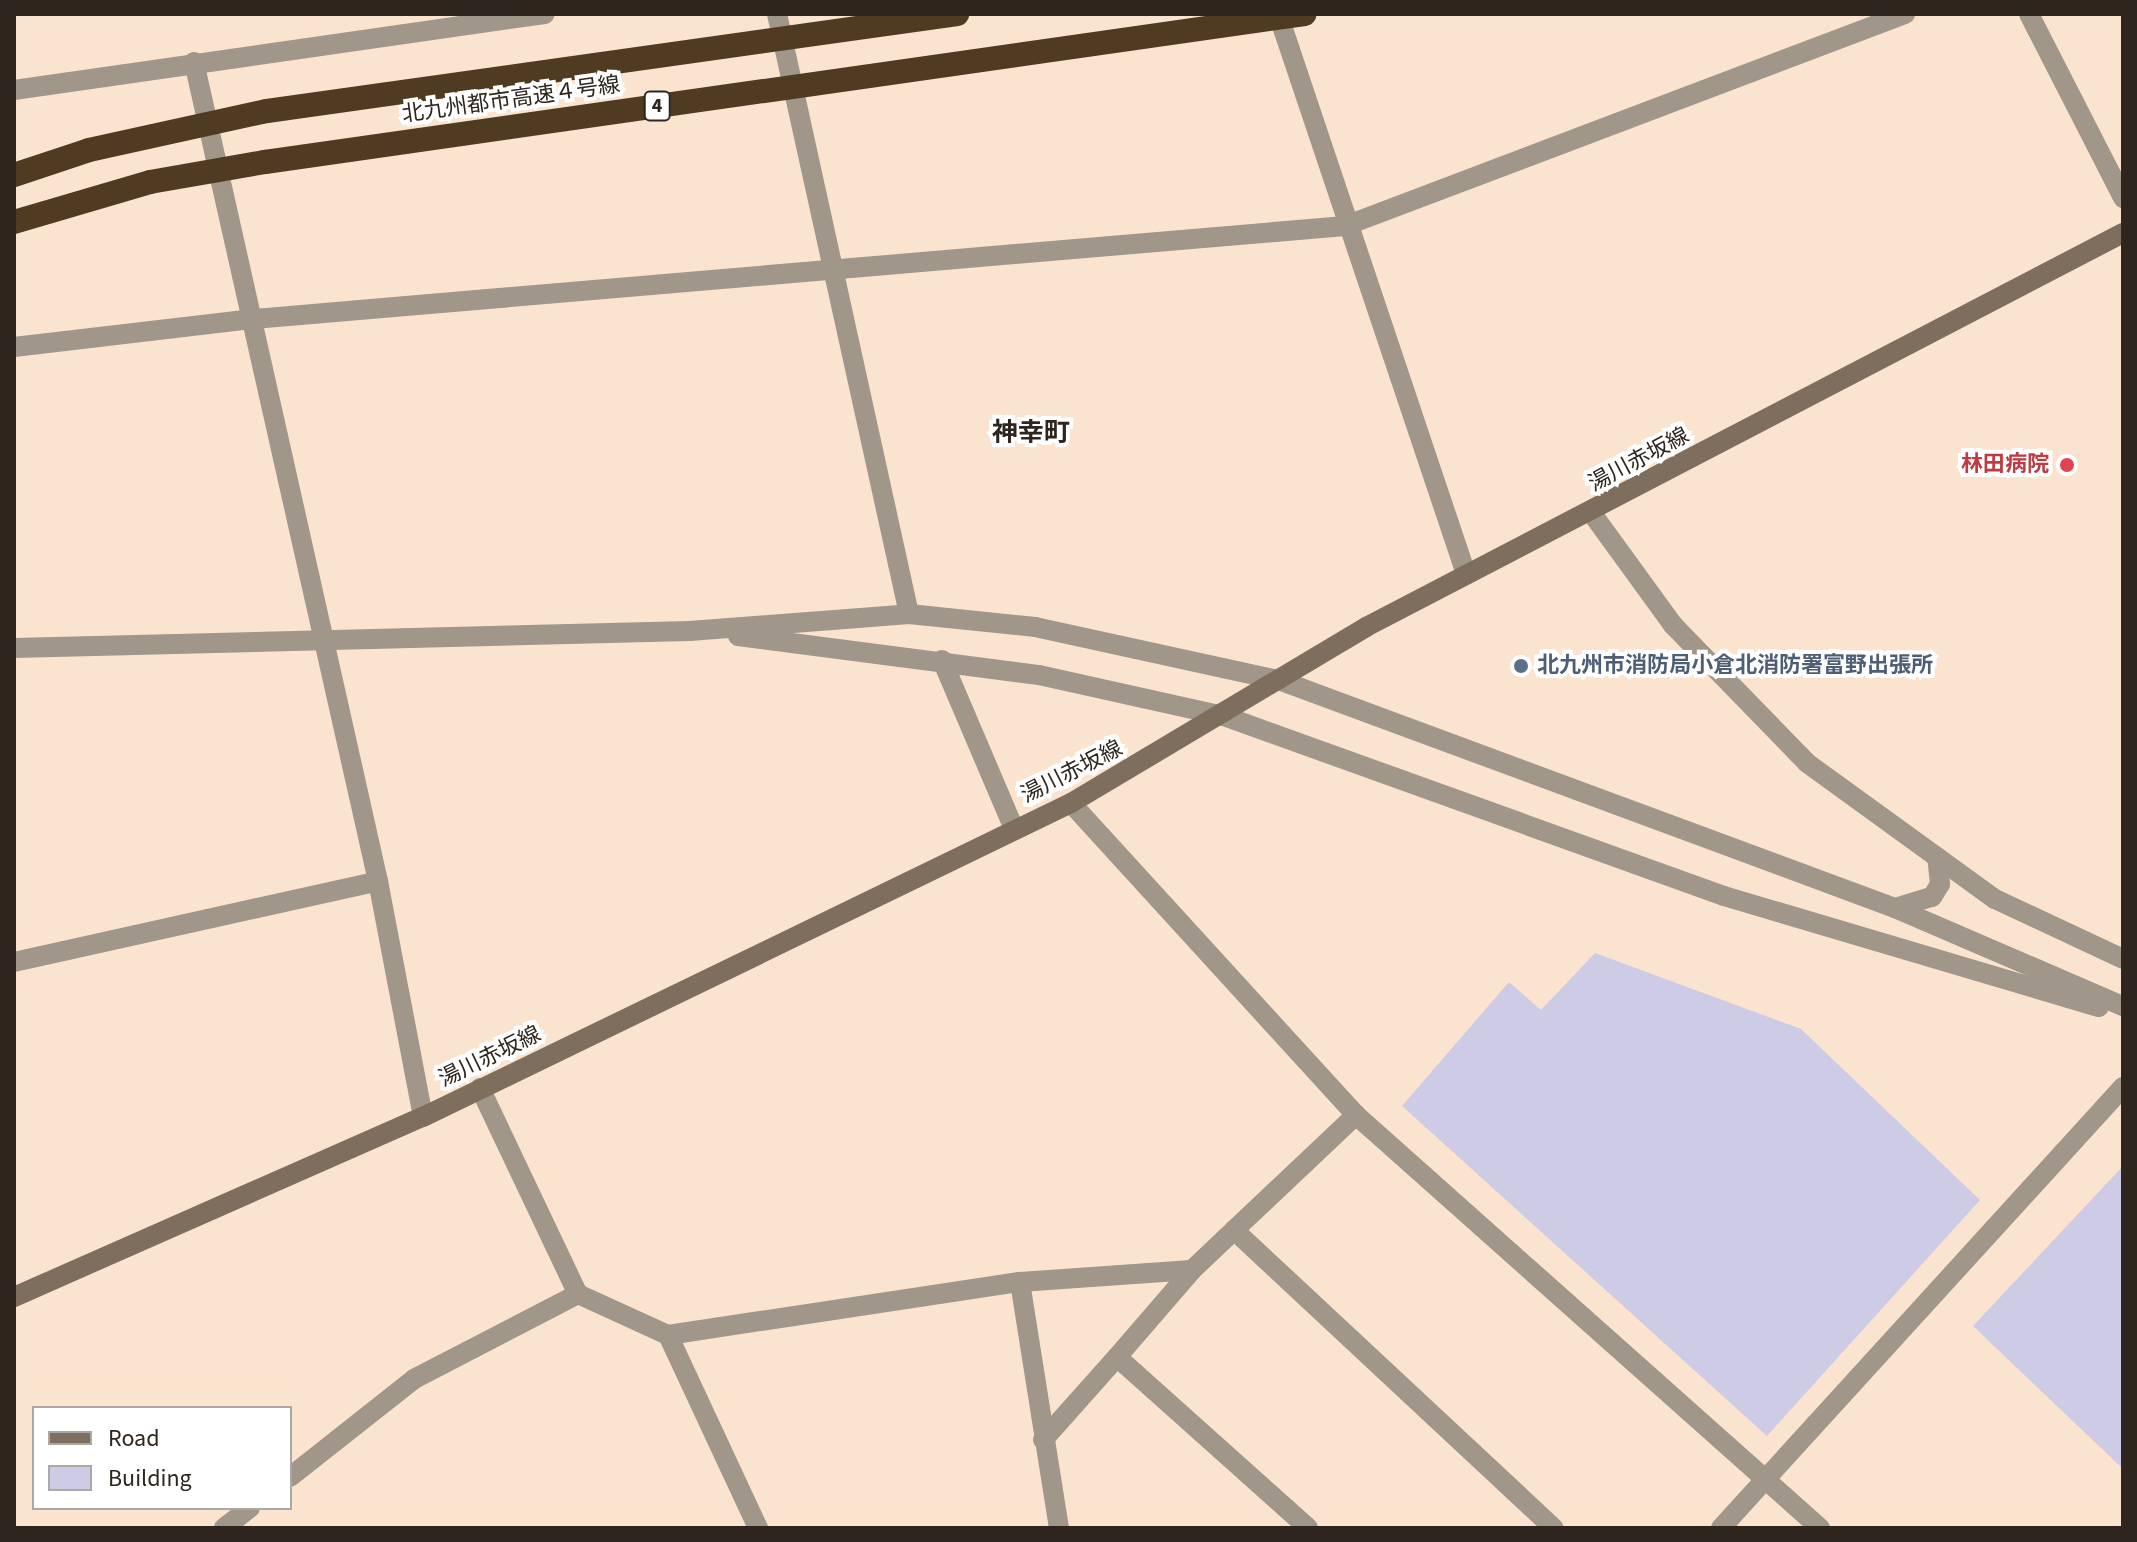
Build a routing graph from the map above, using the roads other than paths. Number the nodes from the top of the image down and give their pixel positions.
1 (545, 14) edge
2 (777, 14) edge
3 (957, 14) edge
4 (1278, 14) edge
5 (1305, 14) edge
6 (1905, 14) edge
7 (2029, 14) edge
8 (194, 62) junction
9 (14, 90) edge
10 (14, 175) edge
11 (2123, 198) edge
12 (14, 222) edge
13 (1345, 226) junction
14 (2123, 233) edge
15 (834, 270) junction
16 (253, 319) junction
17 (14, 347) edge
18 (1591, 512) junction
19 (1466, 574) junction
20 (909, 614) junction
21 (690, 631) junction
22 (321, 643) junction
23 (14, 648) edge
24 (942, 660) junction
25 (1279, 680) junction
26 (1224, 716) junction
27 (1071, 803) junction
28 (1014, 829) junction
29 (1937, 857) junction
30 (378, 881) junction
31 (1895, 908) junction
32 (2123, 959) edge
33 (14, 962) edge
34 (2123, 1006) edge
35 (2123, 1014) edge
36 (2123, 1087) edge
37 (480, 1088) junction
38 (1356, 1115) junction
39 (423, 1117) junction
40 (1234, 1230) junction
41 (1192, 1270) junction
42 (1020, 1282) junction
43 (578, 1294) junction
44 (14, 1297) edge
45 (668, 1335) junction
46 (1117, 1357) junction
47 (1043, 1440) junction
48 (292, 1475) edge
49 (1767, 1478) junction
50 (247, 1510) edge
51 (224, 1528) edge
52 (758, 1528) edge
53 (1059, 1528) edge
54 (1308, 1528) edge
55 (1554, 1528) edge
56 (1721, 1528) edge
57 (1820, 1528) edge

1 - 8 street
2 - 15 street
3 - 10 highway, 北九州都市高速４号線 / 4
4 - 13 street
5 - 12 highway, 北九州都市高速４号線 / 4
6 - 13 street
7 - 11 street
8 - 9 street
8 - 16 street
13 - 15 street
13 - 19 street
14 - 18 main road, 湯川赤坂線
15 - 16 street
15 - 20 street
16 - 17 street
16 - 22 street
18 - 19 main road, 湯川赤坂線
18 - 29 street
19 - 25 main road, 湯川赤坂線
20 - 21 street
20 - 25 street
21 - 22 street
21 - 24 street
22 - 23 street
22 - 30 street
24 - 26 street
24 - 28 street
25 - 26 main road, 湯川赤坂線
25 - 31 street
26 - 27 main road, 湯川赤坂線
26 - 35 street
27 - 28 main road, 湯川赤坂線
27 - 38 street
28 - 37 main road, 湯川赤坂線
29 - 31 street
29 - 32 street
30 - 33 street
30 - 39 street
31 - 34 street
36 - 49 street
37 - 39 main road, 湯川赤坂線
37 - 43 street
38 - 40 street
38 - 49 street
39 - 44 main road, 湯川赤坂線
40 - 41 street
40 - 55 street
41 - 42 street
41 - 46 street
42 - 45 street
42 - 47 street
43 - 45 street
43 - 48 street
45 - 52 street
46 - 47 street
46 - 54 street
47 - 53 street
49 - 56 street
49 - 57 street
50 - 51 street

